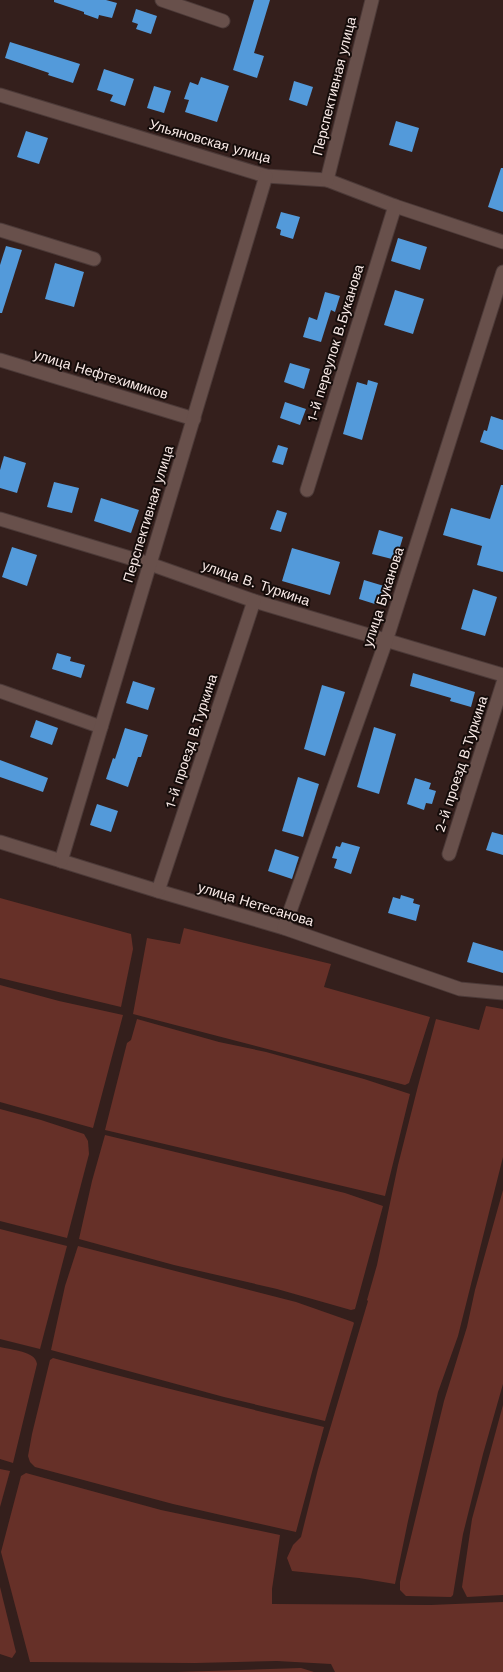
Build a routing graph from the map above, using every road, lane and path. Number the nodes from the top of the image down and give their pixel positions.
1 (162, 0) edge
2 (372, 0) edge
3 (223, 21) dead end
4 (0, 95) edge
5 (266, 176) junction
6 (327, 180) junction
7 (395, 206) junction
8 (0, 230) edge
9 (503, 242) edge
10 (94, 259) dead end
11 (503, 272) edge
12 (0, 360) edge
13 (194, 419) junction
14 (307, 490) dead end
15 (0, 519) edge
16 (150, 564) junction
17 (254, 601) junction
18 (386, 642) junction
19 (503, 675) edge
20 (503, 683) edge
21 (0, 691) edge
22 (101, 727) junction
23 (0, 842) edge
24 (449, 854) dead end
25 (61, 861) junction
26 (158, 891) junction
27 (284, 928) junction
28 (503, 993) edge

1 - 3 street
2 - 6 street, Перспективная улица
4 - 5 street, Ульяновская улица
5 - 6 street, Ульяновская улица
5 - 13 street, Перспективная улица
6 - 7 street, Ульяновская улица
7 - 9 street, Ульяновская улица
7 - 14 street, 1-й переулок В.Буканова
8 - 10 street
11 - 18 street, улица Буканова
12 - 13 street, улица Нефтехимиков
13 - 16 street, Перспективная улица
15 - 16 street, улица В. Туркина
16 - 17 street, улица В. Туркина
16 - 22 street, Перспективная улица
17 - 18 street, улица В. Туркина
17 - 26 street, 1-й проезд В.Туркина
18 - 19 street, улица В. Туркина
18 - 27 street, улица Буканова
20 - 24 street, 2-й проезд В.Туркина
21 - 22 street
22 - 25 street, Перспективная улица
23 - 25 street, улица Нетесанова
25 - 26 street, улица Нетесанова
26 - 27 street, улица Нетесанова
27 - 28 street, улица Нетесанова

